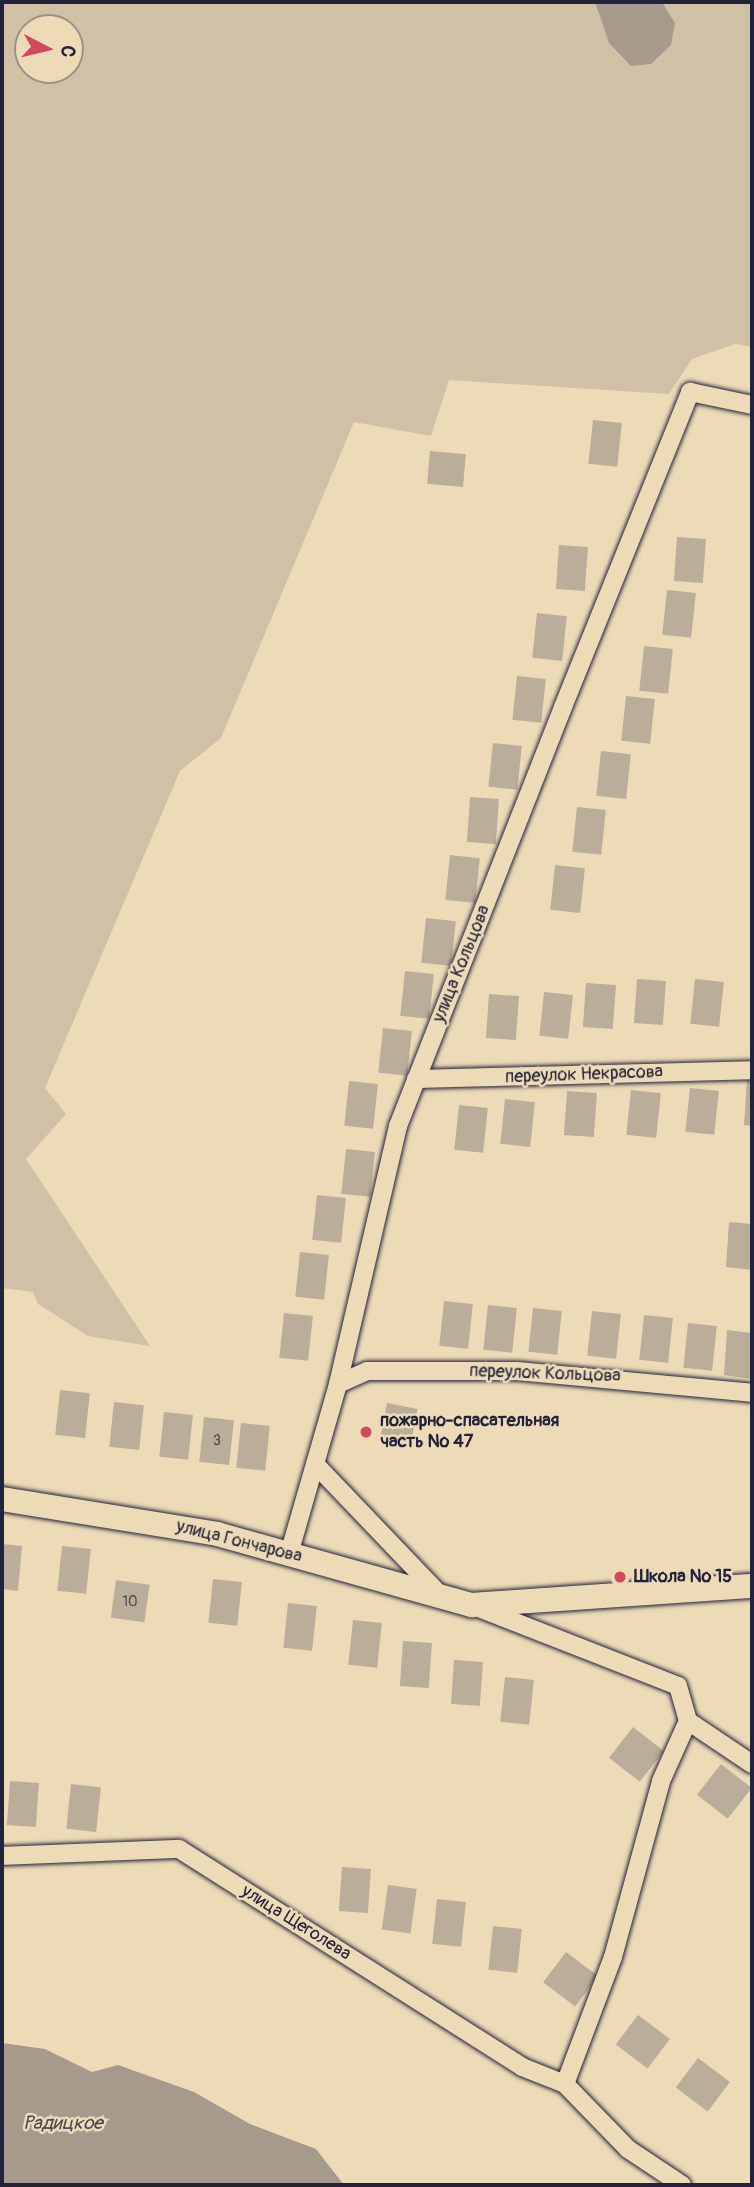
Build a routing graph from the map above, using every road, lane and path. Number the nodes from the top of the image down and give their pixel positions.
1 (752, 405) edge
2 (752, 1070) edge
3 (416, 1079) junction
4 (338, 1384) junction
5 (752, 1393) edge
6 (315, 1464) junction
7 (2, 1499) edge
8 (289, 1554) junction
9 (752, 1586) edge
10 (444, 1599) junction
11 (472, 1605) junction
12 (688, 1721) junction
13 (752, 1764) edge
14 (2, 1857) edge
15 (565, 2084) junction
16 (676, 2183) edge

1 - 3 street, улица Кольцова
2 - 3 street, переулок Некрасова
3 - 4 street, улица Кольцова
4 - 5 street, переулок Кольцова
4 - 6 street, улица Кольцова
6 - 8 street, улица Кольцова
6 - 10 street
7 - 8 street, улица Гончарова
8 - 10 street, улица Гончарова
9 - 11 street, улица Гончарова
10 - 11 street, улица Гончарова
11 - 12 street, улица Гончарова
12 - 13 street
12 - 15 street
14 - 15 street, улица Щеголева
15 - 16 street, улица Щеголева

